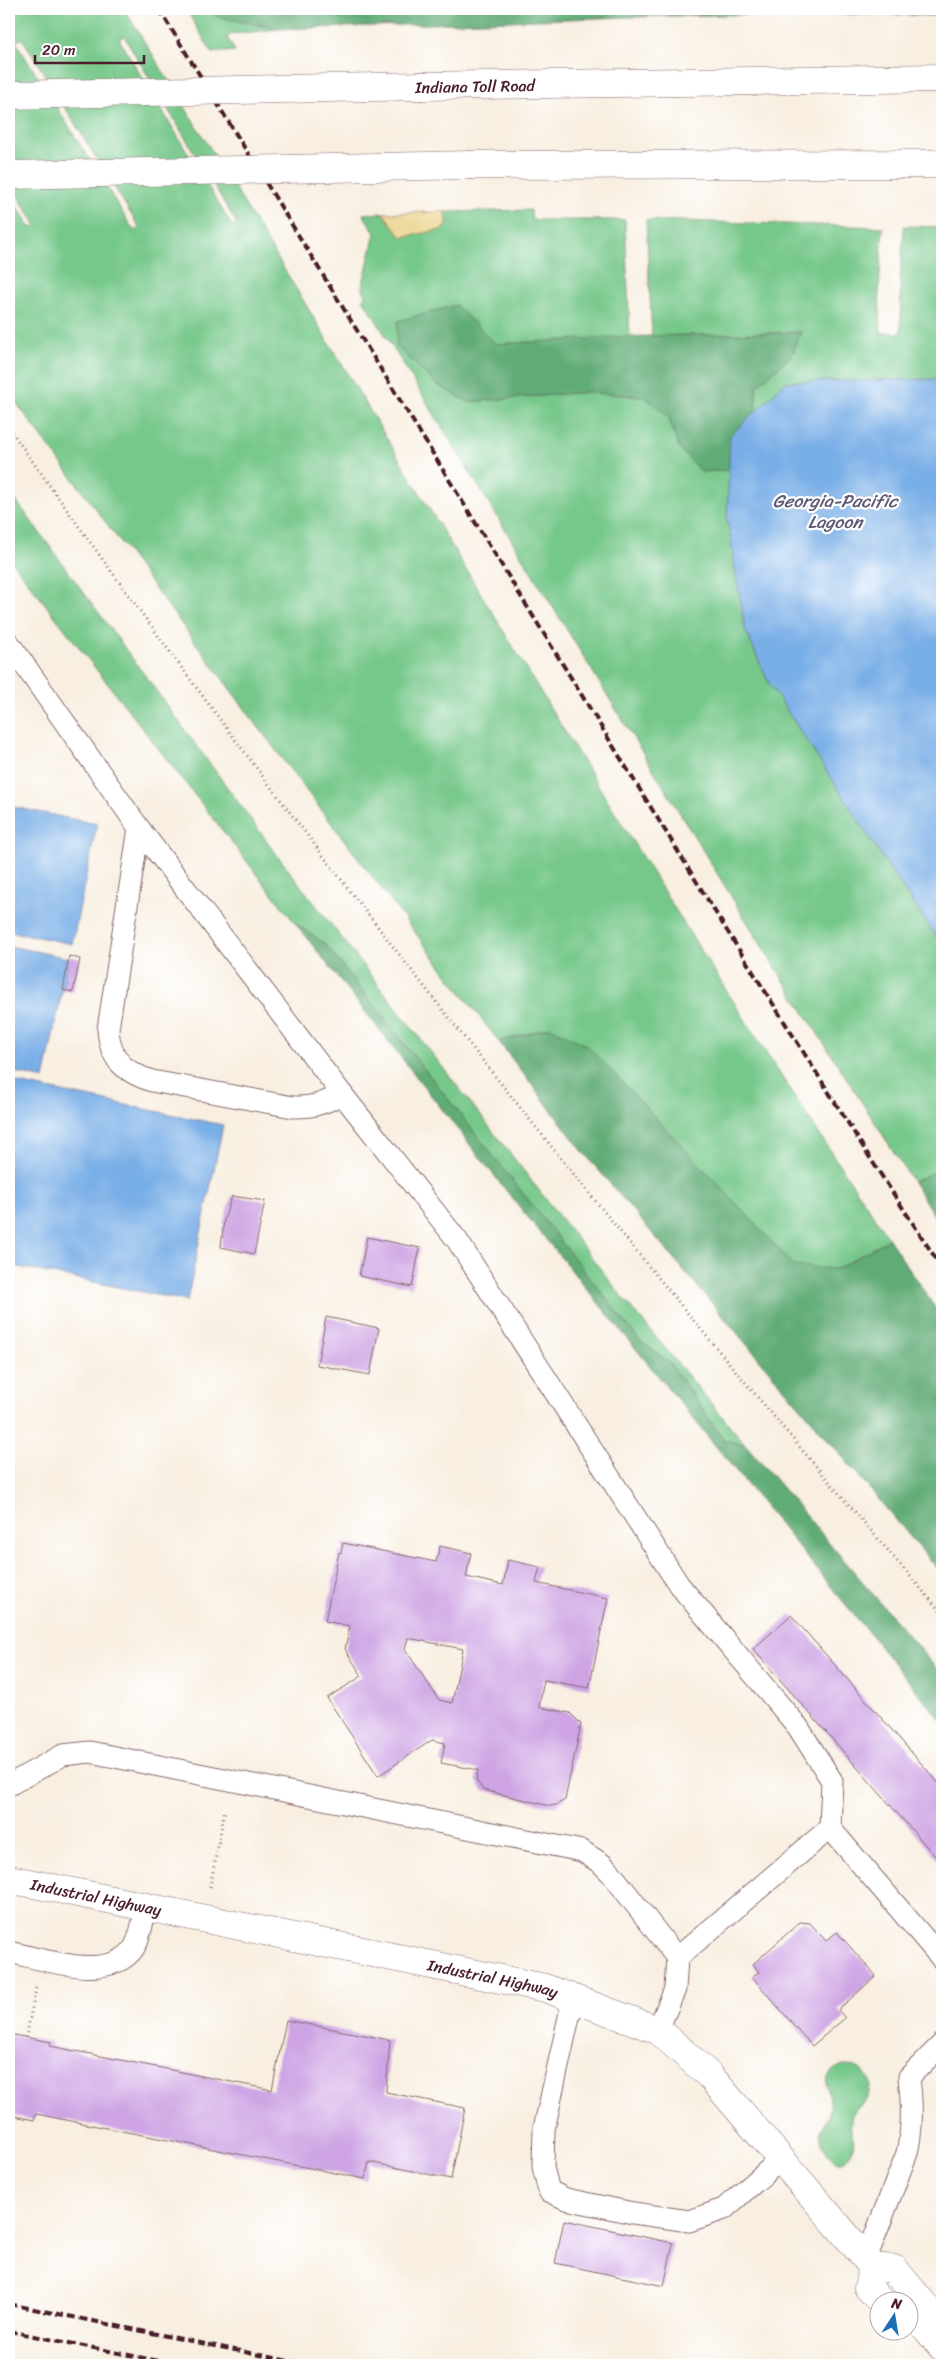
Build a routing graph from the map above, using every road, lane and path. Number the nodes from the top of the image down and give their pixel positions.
1 (942, 78) edge
2 (9, 95) edge
3 (942, 164) edge
4 (9, 176) edge
5 (9, 428) edge
6 (9, 643) edge
7 (139, 828) junction
8 (342, 1094) junction
9 (942, 1613) edge
10 (231, 1779) junction
11 (9, 1785) edge
12 (830, 1828) junction
13 (9, 1879) edge
14 (146, 1907) junction
15 (204, 1918) junction
16 (9, 1952) edge
17 (42, 1958) junction
18 (677, 1958) junction
19 (942, 1959) edge
20 (573, 1999) junction
21 (658, 2030) junction
22 (26, 2038) dead end
23 (942, 2044) edge
24 (781, 2159) junction
25 (870, 2263) junction
26 (872, 2292) edge
27 (925, 2334) edge

1 - 2 main road, Indiana Toll Road, bridge
3 - 4 main road, bridge
5 - 9 path
6 - 7 lane
7 - 8 lane
7 - 8 lane
8 - 12 lane
10 - 11 lane
10 - 15 path
10 - 18 lane
12 - 18 lane
12 - 19 lane
13 - 14 main road, Industrial Highway
14 - 15 main road, Industrial Highway
14 - 17 lane
15 - 20 main road, Industrial Highway
16 - 17 lane
17 - 22 path
18 - 21 lane
20 - 21 main road, Industrial Highway
20 - 24 lane
21 - 24 main road, Industrial Highway
23 - 25 lane
24 - 25 main road, Industrial Highway
25 - 26 main road
25 - 27 main road

